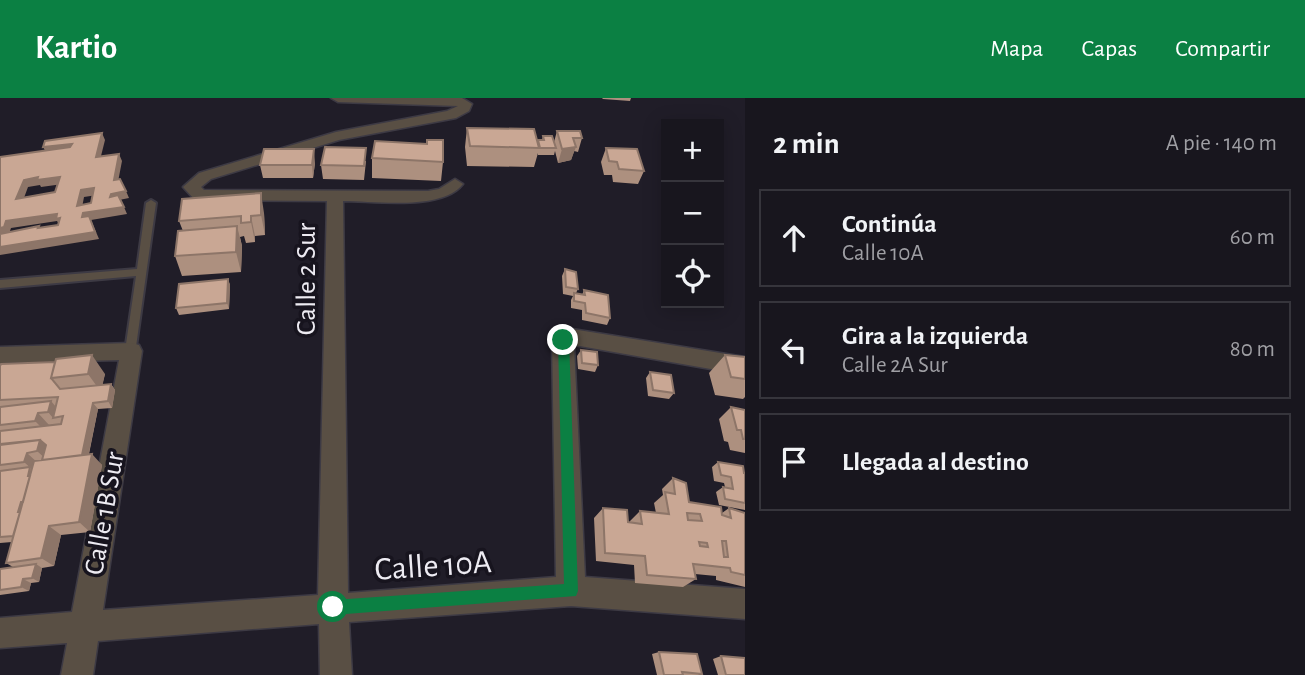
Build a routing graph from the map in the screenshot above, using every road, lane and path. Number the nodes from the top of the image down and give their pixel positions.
1 (338, 98) edge
2 (456, 184) dead end
3 (335, 197) junction
4 (151, 203) dead end
5 (142, 272) junction
6 (0, 285) edge
7 (131, 351) junction
8 (0, 356) edge
9 (745, 366) edge
10 (571, 591) junction
11 (745, 604) edge
12 (333, 607) junction
13 (83, 626) junction
14 (0, 633) edge
15 (77, 675) edge
16 (336, 675) edge

1 - 3 street, Calle 2 Sur
2 - 3 street
3 - 12 street, Calle 2 Sur
4 - 5 lane
5 - 6 lane
5 - 7 lane
7 - 8 street
7 - 13 street, Calle 1B Sur
9 - 10 street
10 - 11 street, Calle 10A
10 - 12 street, Calle 10A
12 - 13 street, Calle 10A
12 - 16 street, Calle 2 Sur
13 - 14 street, Calle 10A
13 - 15 street, Calle 1B Sur

